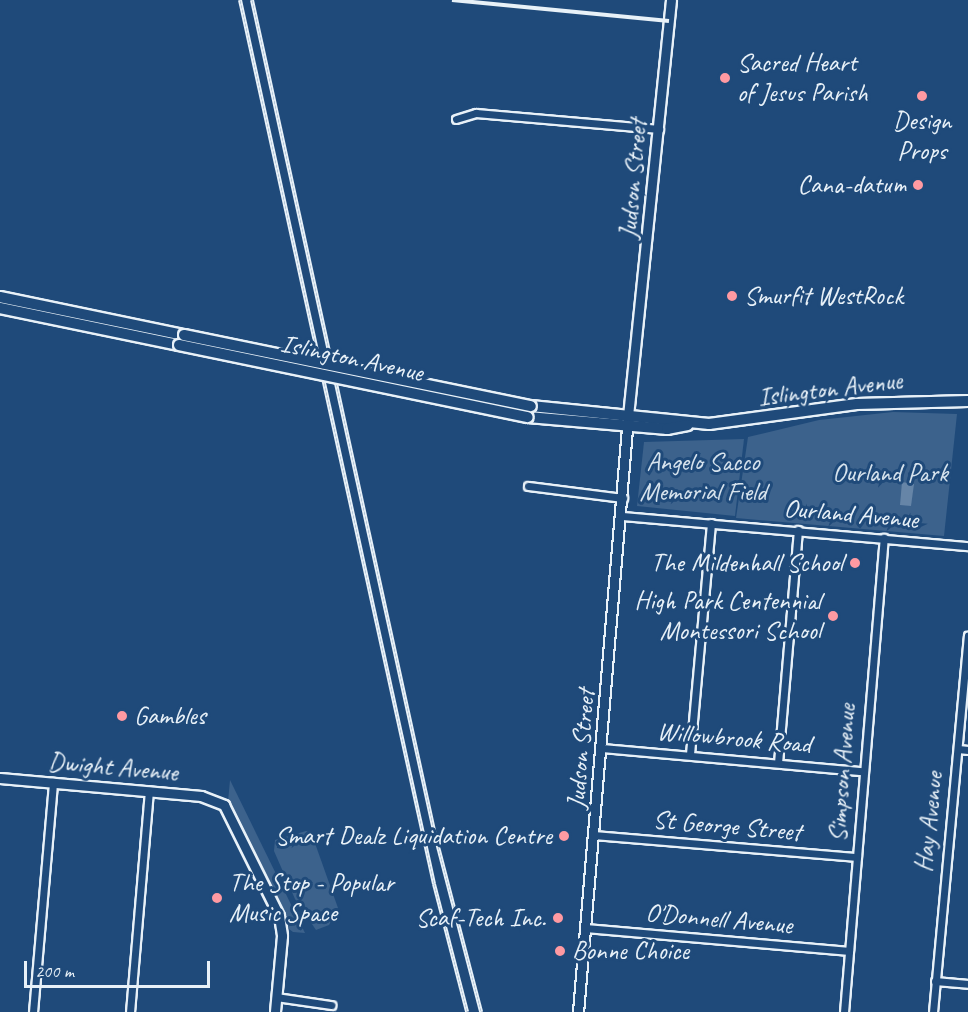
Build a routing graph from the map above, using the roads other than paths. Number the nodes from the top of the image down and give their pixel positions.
1 (671, 0) edge
2 (456, 119) dead end
3 (658, 129) junction
4 (0, 297) edge
5 (0, 308) edge
6 (80, 319) junction
7 (968, 401) edge
8 (631, 421) junction
9 (528, 486) dead end
10 (624, 493) junction
11 (623, 516) junction
12 (711, 523) junction
13 (798, 530) junction
14 (884, 538) junction
15 (968, 546) edge
16 (968, 636) edge
17 (602, 748) junction
18 (958, 749) junction
19 (968, 750) edge
20 (690, 754) junction
21 (778, 763) junction
22 (862, 771) junction
23 (0, 777) edge
24 (53, 782) junction
25 (149, 791) junction
26 (594, 835) junction
27 (857, 858) junction
28 (586, 928) junction
29 (849, 951) junction
30 (935, 981) junction
31 (968, 984) edge
32 (276, 997) junction
33 (331, 1005) dead end
34 (33, 1012) edge
35 (130, 1012) edge
36 (275, 1012) edge
37 (578, 1012) edge
38 (844, 1012) edge
39 (933, 1012) edge

1 - 3 street, Judson Street
2 - 3 street
3 - 8 street, Judson Street
4 - 6 main road, Islington Avenue
5 - 6 main road, Islington Avenue
6 - 8 main road, Islington Avenue, bridge
7 - 8 main road, Islington Avenue
8 - 10 street, Judson Street
9 - 10 street
10 - 11 street, Judson Street
11 - 12 street, Ourland Avenue
11 - 17 street, Judson Street
12 - 13 street, Ourland Avenue
12 - 20 street
13 - 14 street, Ourland Avenue
13 - 21 street
14 - 15 street, Ourland Avenue
14 - 22 street, Simpson Avenue
16 - 18 street, Hay Avenue
17 - 20 street, Willowbrook Road
17 - 26 street, Judson Street
18 - 19 street
18 - 30 street, Hay Avenue
20 - 21 street, Willowbrook Road
21 - 22 street, Willowbrook Road
22 - 27 street, Simpson Avenue
23 - 24 street, Dwight Avenue
24 - 25 street, Dwight Avenue
24 - 34 street
25 - 32 street, Dwight Avenue
25 - 35 street
26 - 27 street, St George Street
26 - 28 street, Judson Street
27 - 29 street, Simpson Avenue
28 - 29 street, O'Donnell Avenue
28 - 37 street, Judson Street
29 - 38 street, Simpson Avenue
30 - 31 street
30 - 39 street, Hay Avenue
32 - 33 street
32 - 36 street

